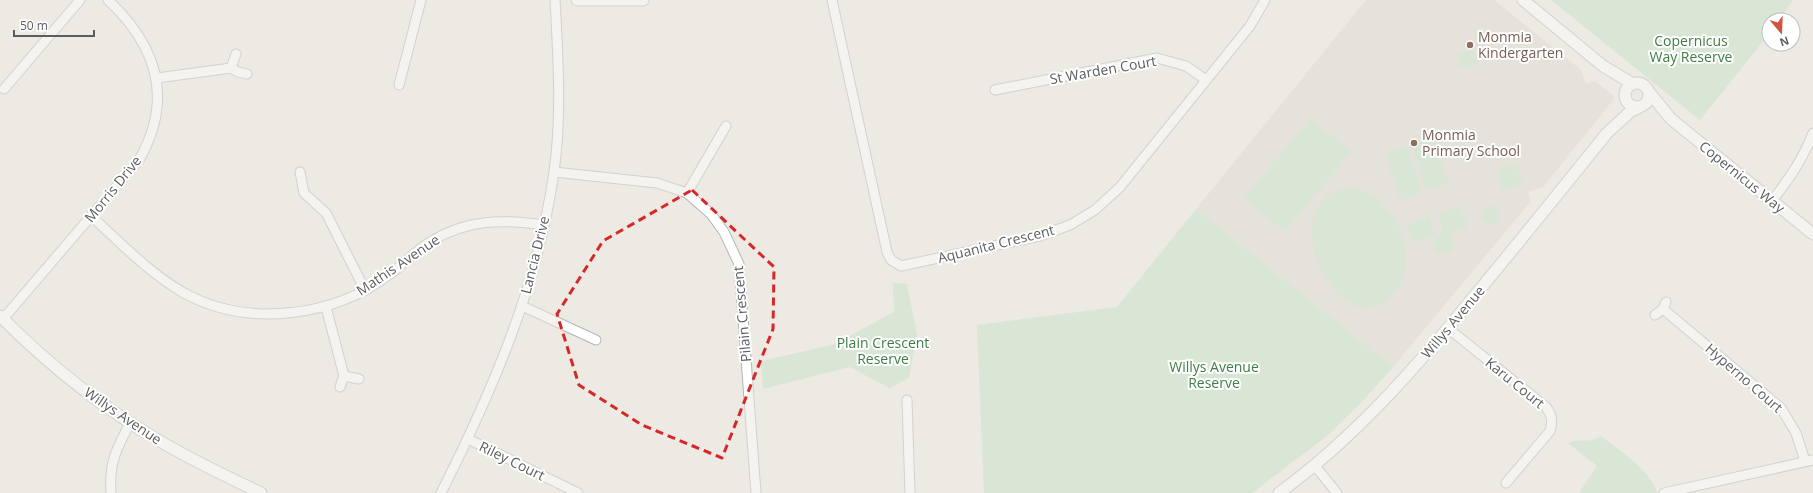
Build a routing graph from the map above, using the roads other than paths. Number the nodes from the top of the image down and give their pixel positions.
1 (80, 0) edge
2 (108, 0) edge
3 (421, 0) edge
4 (555, 0) edge
5 (577, 0) edge
6 (644, 0) edge
7 (832, 0) edge
8 (1265, 0) edge
9 (1523, 0) edge
10 (236, 54) dead end
11 (1603, 66) junction
12 (230, 68) junction
13 (247, 74) dead end
14 (157, 78) junction
15 (1206, 80) junction
16 (1633, 84) junction
17 (399, 85) dead end
18 (4, 89) dead end
19 (995, 90) dead end
20 (1649, 92) junction
21 (1625, 96) junction
22 (1640, 107) junction
23 (1671, 119) junction
24 (726, 126) dead end
25 (1607, 133) junction
26 (1813, 133) edge
27 (300, 172) dead end
28 (554, 172) junction
29 (687, 193) junction
30 (1772, 201) junction
31 (91, 216) junction
32 (544, 225) junction
33 (1813, 234) edge
34 (365, 290) junction
35 (522, 306) junction
36 (326, 307) junction
37 (1655, 315) dead end
38 (1, 318) edge
39 (1448, 329) junction
40 (596, 340) dead end
41 (344, 376) junction
42 (359, 379) dead end
43 (340, 387) dead end
44 (907, 400) dead end
45 (130, 423) junction
46 (468, 439) junction
47 (1809, 460) edge
48 (1315, 466) junction
49 (1506, 483) dead end
50 (1664, 490) edge
51 (110, 493) edge
52 (261, 493) edge
53 (441, 493) edge
54 (578, 493) edge
55 (756, 493) edge
56 (910, 493) edge
57 (1279, 493) edge
58 (1337, 493) edge

1 - 18 street
2 - 14 street, Morris Drive
3 - 17 street
4 - 28 street, Lancia Drive
5 - 6 street
7 - 15 street, Aquanita Crescent
8 - 15 street, Aquanita Crescent
9 - 11 street
10 - 12 street
11 - 16 street
11 - 21 street
12 - 13 street
12 - 14 street
14 - 31 street, Morris Drive
15 - 19 street, St Warden Court
16 - 20 street
16 - 21 street
20 - 22 street
20 - 23 street, Copernicus Way
21 - 22 street
21 - 25 street, Willys Avenue
22 - 23 street, Copernicus Way
22 - 25 street, Willys Avenue
23 - 30 street, Copernicus Way
24 - 29 street
25 - 39 street, Willys Avenue
26 - 30 street
27 - 34 street
28 - 29 street, Pilain Crescent
28 - 32 street, Lancia Drive
29 - 55 street, Pilain Crescent
30 - 33 street, Copernicus Way
31 - 36 street, Mathis Avenue
31 - 38 street, Morris Drive
32 - 34 street, Mathis Avenue
32 - 35 street, Lancia Drive
34 - 36 street, Mathis Avenue
35 - 40 street
35 - 46 street, Lancia Drive
36 - 41 street
37 - 47 street, Hyperno Court
38 - 45 street, Willys Avenue
39 - 48 street, Willys Avenue
39 - 49 street, Karu Court
41 - 42 street
41 - 43 street
44 - 56 street
45 - 51 street
45 - 52 street, Willys Avenue
46 - 53 street, Lancia Drive
46 - 54 street, Riley Court
47 - 50 street
48 - 57 street, Willys Avenue
48 - 58 street

